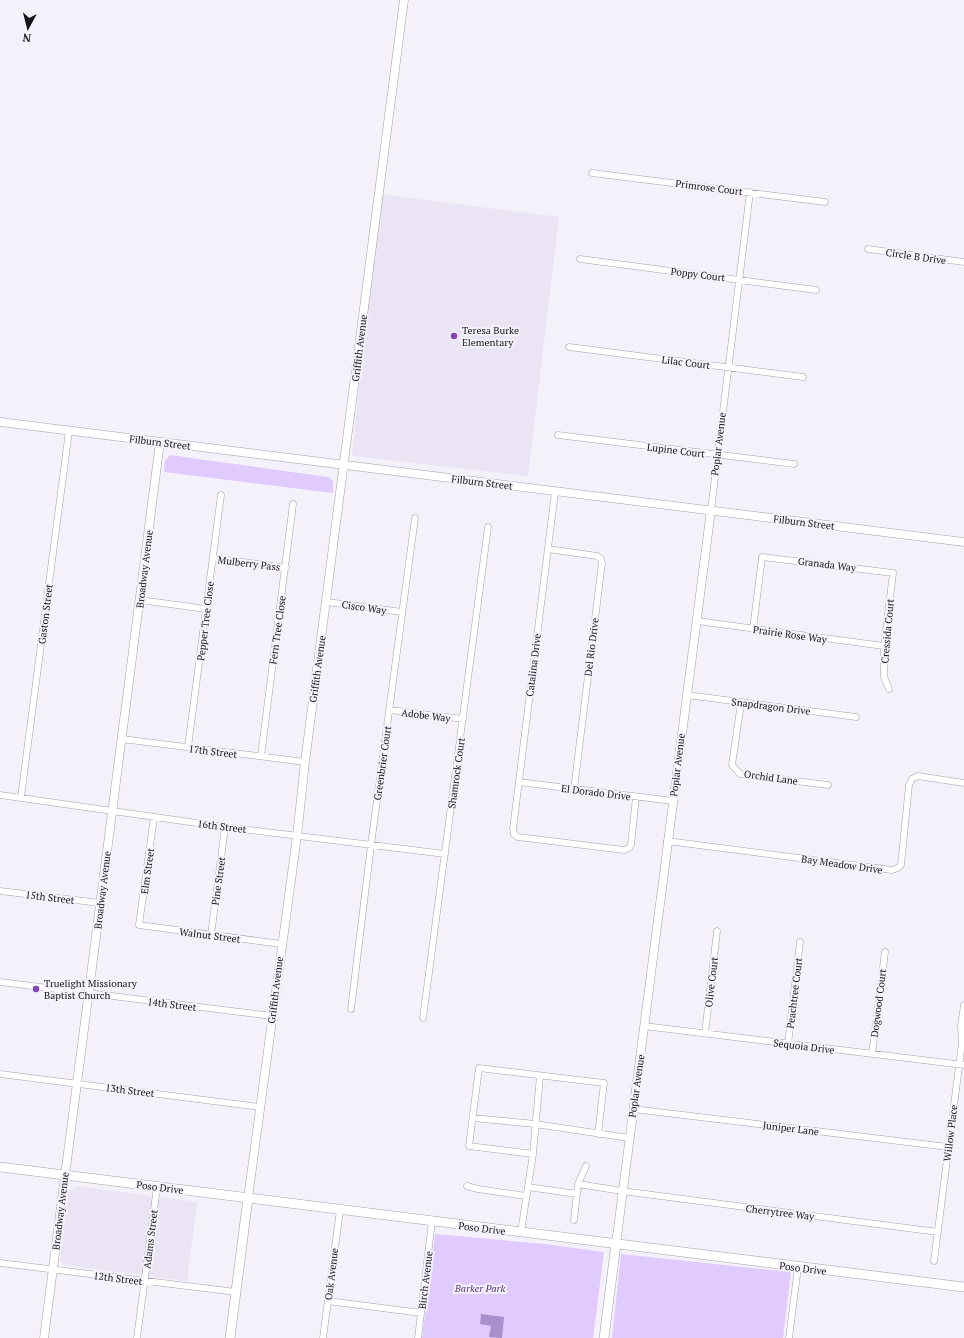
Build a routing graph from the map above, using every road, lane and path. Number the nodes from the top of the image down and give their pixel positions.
1 (404, 0) edge
2 (592, 173) dead end
3 (750, 192) junction
4 (825, 202) dead end
5 (868, 249) dead end
6 (580, 260) dead end
7 (964, 262) edge
8 (738, 279) junction
9 (816, 290) dead end
10 (568, 347) dead end
11 (728, 367) junction
12 (803, 377) dead end
13 (0, 422) edge
14 (69, 431) junction
15 (558, 435) dead end
16 (160, 442) junction
17 (717, 455) junction
18 (794, 464) dead end
19 (344, 465) junction
20 (555, 492) junction
21 (221, 495) dead end
22 (294, 504) dead end
23 (710, 510) junction
24 (414, 518) dead end
25 (488, 527) dead end
26 (964, 542) edge
27 (548, 549) junction
28 (213, 558) junction
29 (286, 568) junction
30 (892, 573) joint
31 (140, 600) junction
32 (326, 602) junction
33 (206, 609) junction
34 (402, 612) junction
35 (697, 621) junction
36 (753, 629) junction
37 (884, 646) junction
38 (889, 689) dead end
39 (686, 695) junction
40 (741, 703) junction
41 (390, 710) junction
42 (856, 717) dead end
43 (463, 719) junction
44 (122, 739) junction
45 (188, 748) junction
46 (261, 756) junction
47 (305, 762) junction
48 (519, 782) junction
49 (964, 782) edge
50 (828, 785) dead end
51 (574, 789) junction
52 (0, 795) edge
53 (21, 797) junction
54 (636, 797) junction
55 (673, 801) junction
56 (112, 811) junction
57 (154, 817) junction
58 (225, 827) junction
59 (297, 836) junction
60 (667, 841) junction
61 (371, 845) junction
62 (445, 854) junction
63 (0, 890) edge
64 (100, 903) junction
65 (139, 925) joint
66 (717, 931) dead end
67 (210, 935) junction
68 (800, 942) dead end
69 (281, 944) junction
70 (885, 952) dead end
71 (0, 982) edge
72 (89, 993) junction
73 (964, 1005) edge
74 (351, 1009) dead end
75 (272, 1016) junction
76 (423, 1018) dead end
77 (644, 1026) junction
78 (705, 1033) junction
79 (788, 1044) junction
80 (872, 1054) junction
81 (962, 1065) edge
82 (0, 1074) edge
83 (540, 1076) junction
84 (77, 1084) junction
85 (260, 1107) junction
86 (633, 1109) junction
87 (473, 1118) junction
88 (535, 1124) junction
89 (598, 1134) junction
90 (629, 1138) junction
91 (948, 1147) junction
92 (533, 1154) junction
93 (586, 1166) dead end
94 (0, 1167) edge
95 (65, 1175) junction
96 (578, 1184) junction
97 (467, 1186) dead end
98 (157, 1187) junction
99 (528, 1187) junction
100 (622, 1191) junction
101 (577, 1194) junction
102 (526, 1196) junction
103 (248, 1198) junction
104 (340, 1210) junction
105 (574, 1220) dead end
106 (432, 1221) junction
107 (520, 1232) junction
108 (938, 1232) junction
109 (616, 1244) junction
110 (934, 1261) dead end
111 (0, 1263) edge
112 (798, 1267) junction
113 (53, 1269) junction
114 (144, 1281) junction
115 (964, 1288) edge
116 (236, 1292) junction
117 (328, 1301) junction
118 (421, 1313) junction
119 (44, 1338) edge
120 (137, 1338) edge
121 (230, 1338) edge
122 (323, 1338) edge
123 (418, 1338) edge
124 (604, 1338) edge
125 (789, 1338) edge

1 - 19 street, Griffith Avenue
2 - 3 street, Primrose Court
3 - 4 street, Primrose Court
3 - 8 street, Poplar Avenue
5 - 7 street, Circle B Drive
6 - 8 street, Poppy Court
8 - 9 street, Poppy Court
8 - 11 street, Poplar Avenue
10 - 11 street, Lilac Court
11 - 12 street, Lilac Court
11 - 17 street, Poplar Avenue
13 - 14 street, Filburn Street
14 - 16 street, Filburn Street
14 - 53 street, Gaston Street
15 - 17 street, Lupine Court
16 - 19 street, Filburn Street
16 - 31 street, Broadway Avenue
17 - 18 street, Lupine Court
17 - 23 street, Poplar Avenue
19 - 20 street, Filburn Street
19 - 32 street, Griffith Avenue
20 - 23 street, Filburn Street
20 - 27 street, Catalina Drive
21 - 28 street, Pepper Tree Close
22 - 29 street, Fern Tree Close
23 - 26 street, Filburn Street
23 - 35 street, Poplar Avenue
24 - 34 street, Greenbrier Court
25 - 43 street, Shamrock Court
27 - 48 street, Catalina Drive
27 - 51 street, Del Rio Drive
28 - 29 street, Mulberry Pass
28 - 33 street, Pepper Tree Close
29 - 46 street, Fern Tree Close
30 - 36 street, Granada Way
30 - 37 street, Cressida Court
31 - 33 street
31 - 44 street, Broadway Avenue
32 - 34 street, Cisco Way
32 - 47 street, Griffith Avenue
33 - 45 street, Pepper Tree Close
34 - 41 street, Greenbrier Court
35 - 36 street, Prairie Rose Way
35 - 39 street, Poplar Avenue
36 - 37 street, Prairie Rose Way
37 - 38 street, Cressida Court
39 - 40 street, Snapdragon Drive
39 - 55 street, Poplar Avenue
40 - 42 street, Snapdragon Drive
40 - 50 street, Orchid Lane
41 - 43 street, Adobe Way
41 - 61 street, Greenbrier Court
43 - 62 street, Shamrock Court
44 - 45 street, 17th Street
44 - 56 street, Broadway Avenue
45 - 46 street, 17th Street
46 - 47 street, 17th Street
47 - 59 street, Griffith Avenue
48 - 51 street, El Dorado Drive
48 - 54 street, Catalina Drive
49 - 60 street, Bay Meadow Drive
51 - 54 street, El Dorado Drive
52 - 53 street, 16th Street
53 - 56 street, 16th Street
54 - 55 street, El Dorado Drive
55 - 60 street, Poplar Avenue
56 - 57 street, 16th Street
56 - 64 street, Broadway Avenue
57 - 58 street, 16th Street
57 - 65 street, Elm Street
58 - 59 street, 16th Street
58 - 67 street, Pine Street
59 - 61 street, 16th Street
59 - 69 street, Griffith Avenue
60 - 77 street, Poplar Avenue
61 - 62 street, 16th Street
61 - 74 street, Greenbrier Court
62 - 76 street, Shamrock Court
63 - 64 street, 15th Street
64 - 72 street, Broadway Avenue
65 - 67 street, Walnut Street
66 - 78 street, Olive Court
67 - 69 street, Walnut Street
68 - 79 street, Peachtree Court
69 - 75 street, Griffith Avenue
70 - 80 street, Dogwood Court
71 - 72 street, 14th Street
72 - 75 street, 14th Street
72 - 84 street, Broadway Avenue
73 - 81 street, Willow Place
75 - 85 street, Griffith Avenue
77 - 78 street, Sequoia Drive
77 - 86 street, Poplar Avenue
78 - 79 street, Sequoia Drive
79 - 80 street, Sequoia Drive
80 - 81 street, Sequoia Drive
81 - 91 street, Willow Place
82 - 84 street, 13th Street
83 - 87 street
83 - 88 street
83 - 89 street
84 - 85 street, 13th Street
84 - 95 street, Broadway Avenue
85 - 103 street, Griffith Avenue
86 - 90 street, Poplar Avenue
86 - 91 street, Juniper Lane
87 - 88 street
87 - 92 street
88 - 89 street
88 - 92 street
89 - 90 street
90 - 100 street, Poplar Avenue
91 - 108 street, Willow Place
92 - 99 street
93 - 96 street
94 - 95 main road, Poso Drive
95 - 98 main road, Poso Drive
95 - 113 street, Broadway Avenue
96 - 100 street, Cherrytree Way
96 - 101 street
97 - 102 street
98 - 103 main road, Poso Drive
98 - 114 street, Adams Street
99 - 101 street
99 - 102 street
100 - 108 street, Cherrytree Way
100 - 109 street, Poplar Avenue
101 - 105 street
102 - 107 street
103 - 104 main road, Poso Drive
103 - 116 main road, Griffith Avenue
104 - 106 main road, Poso Drive
104 - 117 street, Oak Avenue
106 - 107 main road, Poso Drive
106 - 118 street, Birch Avenue
107 - 109 main road, Poso Drive
108 - 110 street, Willow Place
109 - 112 main road, Poso Drive
109 - 124 main road, Poplar Avenue
111 - 113 street, 12th Street
112 - 115 main road, Poso Drive
112 - 125 street
113 - 114 street, 12th Street
113 - 119 street, Broadway Avenue
114 - 116 street, 12th Street
114 - 120 street, Adams Street
116 - 121 main road, Griffith Avenue
117 - 118 street
117 - 122 street, Oak Avenue
118 - 123 street, Birch Avenue

